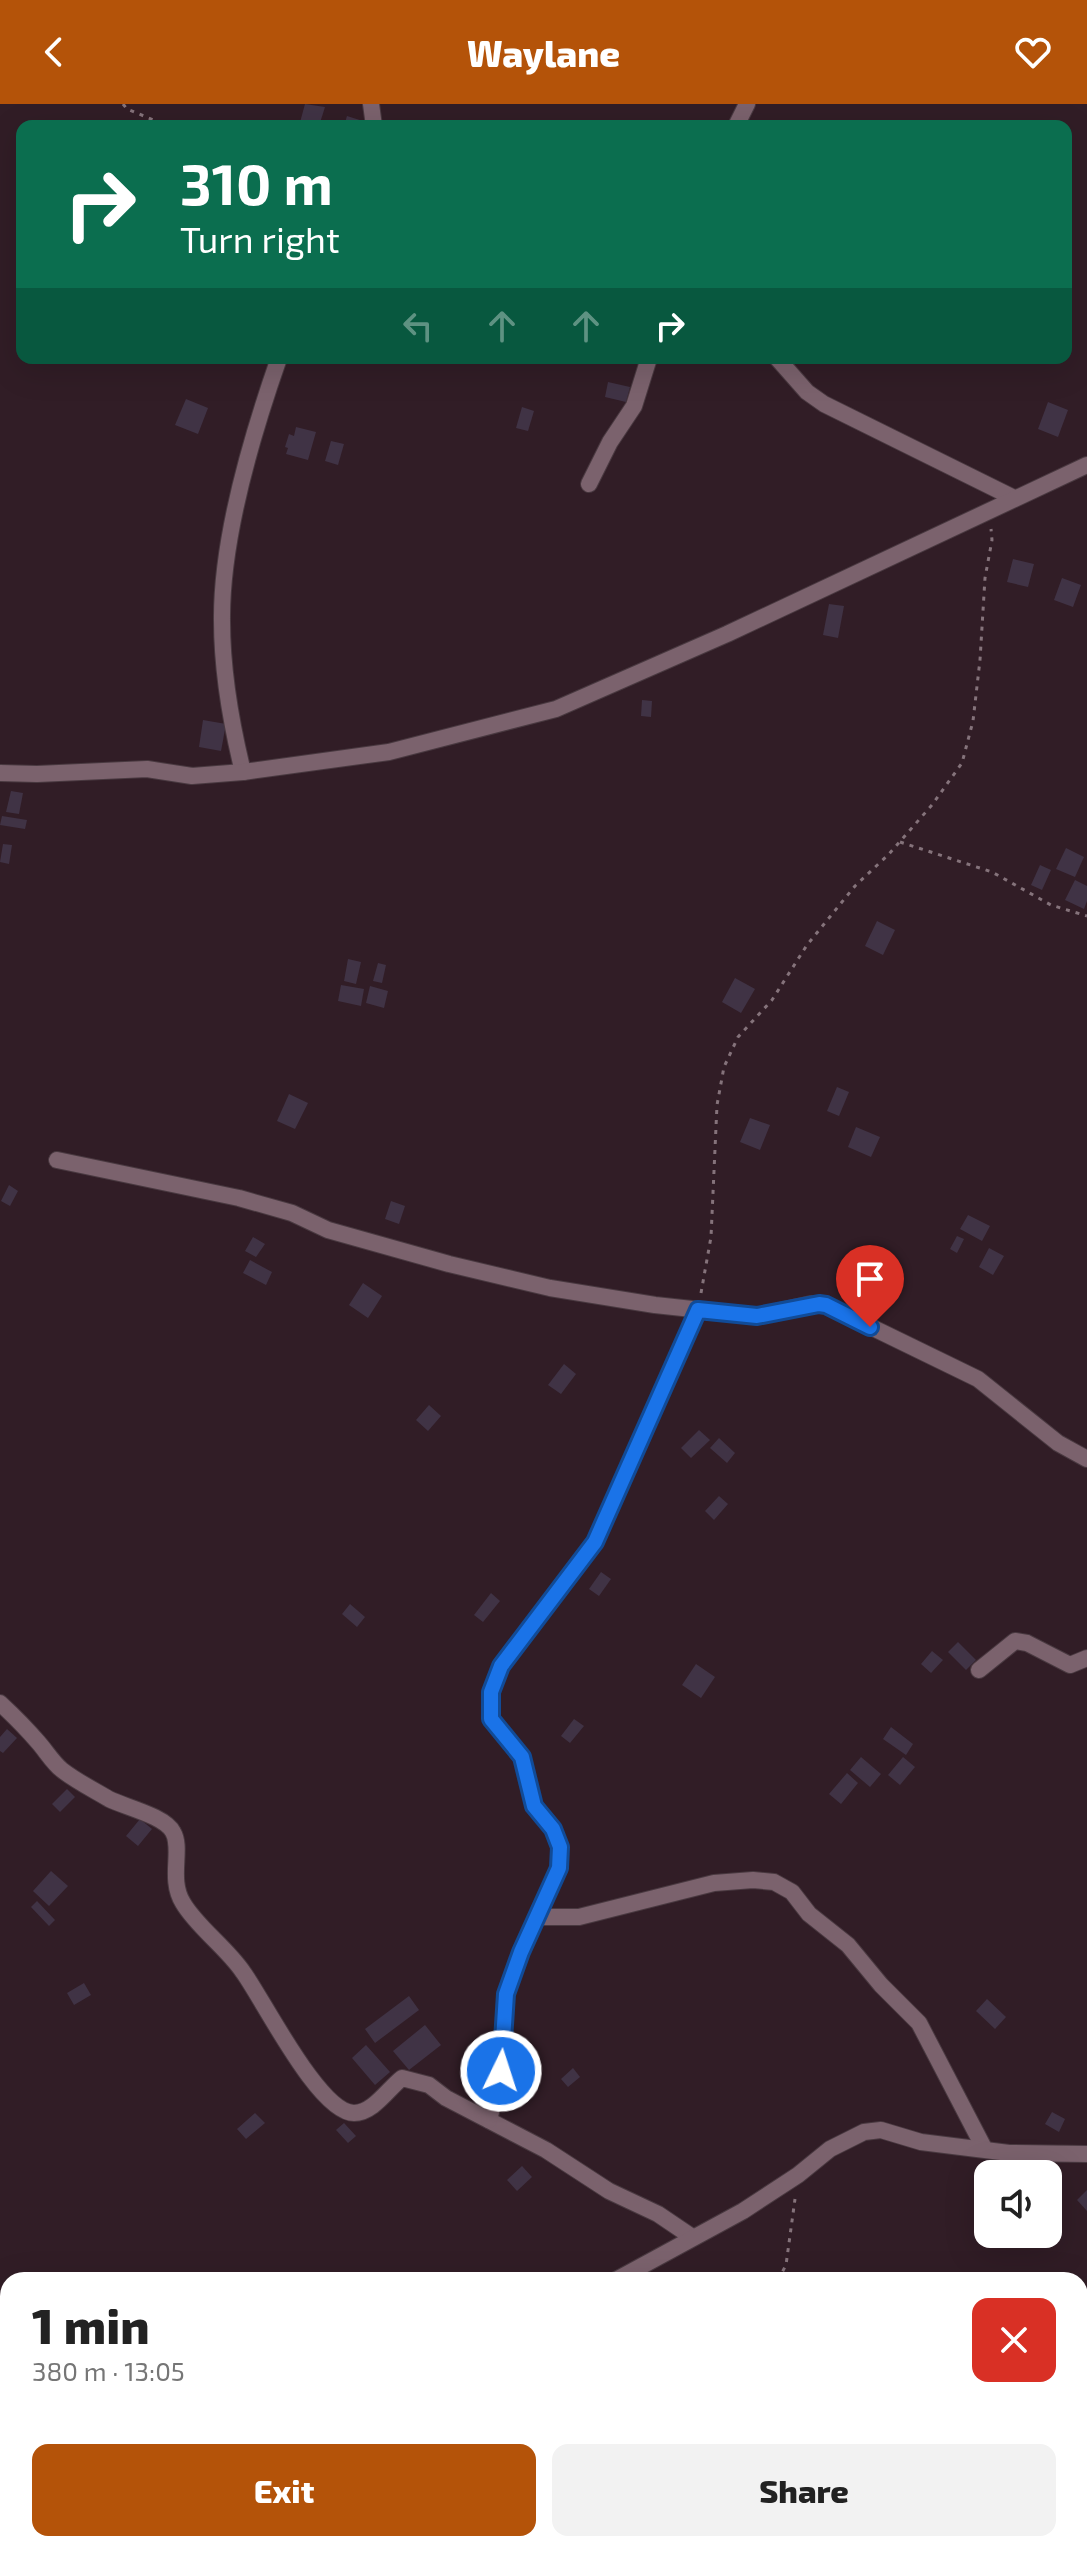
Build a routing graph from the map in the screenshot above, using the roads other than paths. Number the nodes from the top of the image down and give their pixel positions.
1 (277, 364) edge
2 (647, 364) edge
3 (782, 364) edge
4 (1087, 465) edge
5 (589, 484) dead end
6 (1014, 498) junction
7 (243, 772) junction
8 (0, 773) edge
9 (57, 1160) dead end
10 (698, 1310) junction
11 (1087, 1459) edge
12 (1087, 1658) edge
13 (979, 1670) dead end
14 (0, 1703) edge
15 (537, 1917) junction
16 (489, 2120) junction
17 (984, 2148) junction
18 (1087, 2154) edge
19 (692, 2237) junction
20 (630, 2272) edge

1 - 7 street
2 - 5 street
3 - 6 street
4 - 6 street
6 - 7 street
7 - 8 street
9 - 10 street
10 - 11 street
10 - 15 street
12 - 13 street
14 - 16 street
15 - 16 street
15 - 17 street
16 - 19 street
17 - 18 street
17 - 19 street
19 - 20 street

